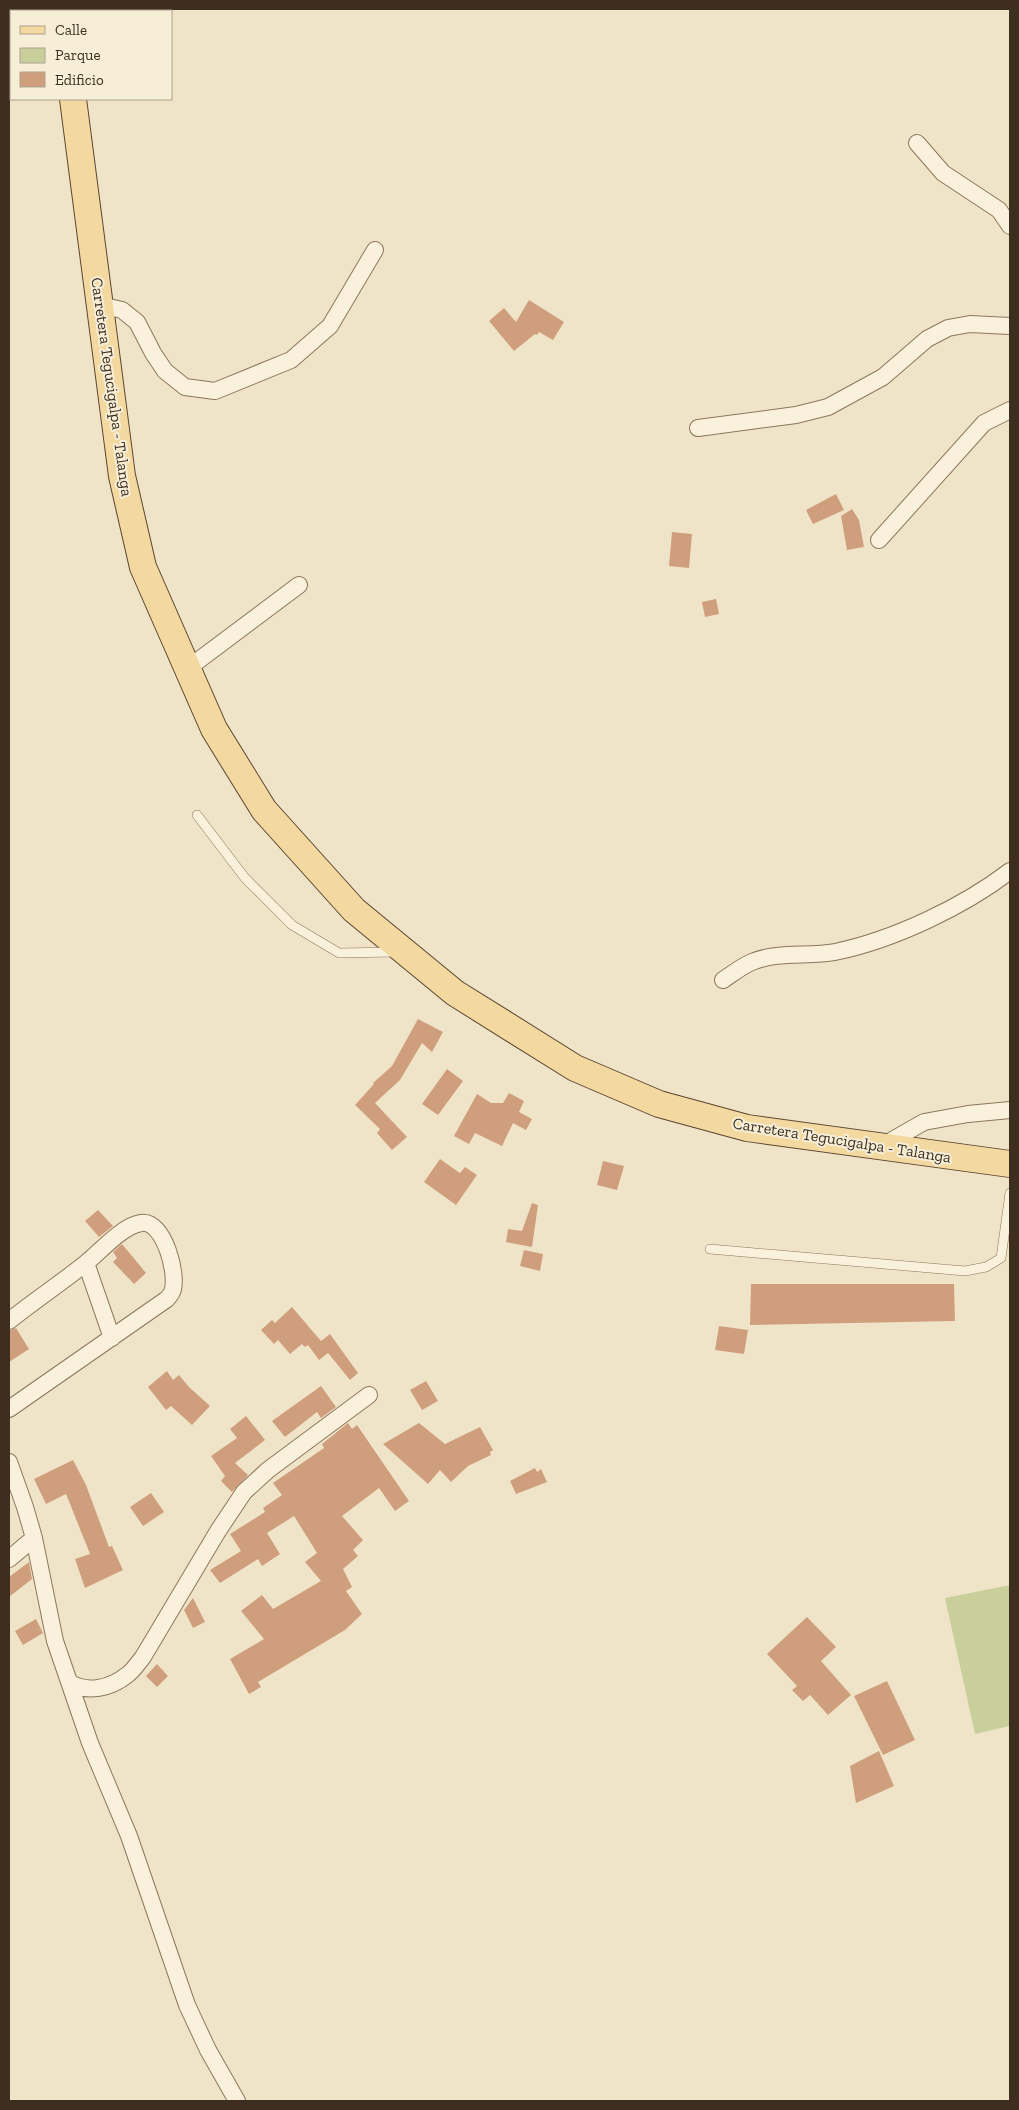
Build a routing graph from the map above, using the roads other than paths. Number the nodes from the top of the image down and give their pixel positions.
1 (73, 100) edge
2 (918, 143) dead end
3 (1010, 226) edge
4 (375, 250) dead end
5 (100, 305) junction
6 (1010, 326) edge
7 (1010, 410) edge
8 (698, 428) dead end
9 (879, 540) dead end
10 (299, 585) dead end
11 (187, 669) junction
12 (196, 815) dead end
13 (1010, 871) edge
14 (405, 952) junction
15 (723, 980) dead end
16 (1010, 1110) edge
17 (880, 1147) junction
18 (1010, 1164) edge
19 (1010, 1193) edge
20 (710, 1249) dead end
21 (86, 1264) junction
22 (9, 1320) edge
23 (112, 1338) junction
24 (368, 1395) dead end
25 (9, 1409) edge
26 (9, 1462) edge
27 (34, 1538) junction
28 (9, 1559) edge
29 (69, 1682) junction
30 (237, 2101) edge

1 - 5 main road, Carretera Tegucigalpa - Talanga
2 - 3 street
4 - 5 street
5 - 11 main road, Carretera Tegucigalpa - Talanga
6 - 8 street
7 - 9 street
10 - 11 street
11 - 14 main road, Carretera Tegucigalpa - Talanga
12 - 14 lane
13 - 15 street
14 - 17 main road, Carretera Tegucigalpa - Talanga
16 - 17 street
17 - 18 main road, Carretera Tegucigalpa - Talanga
19 - 20 lane
21 - 22 street
21 - 23 street
21 - 23 street
23 - 25 street
24 - 29 street
26 - 27 street
27 - 28 street
27 - 29 street
29 - 30 street

